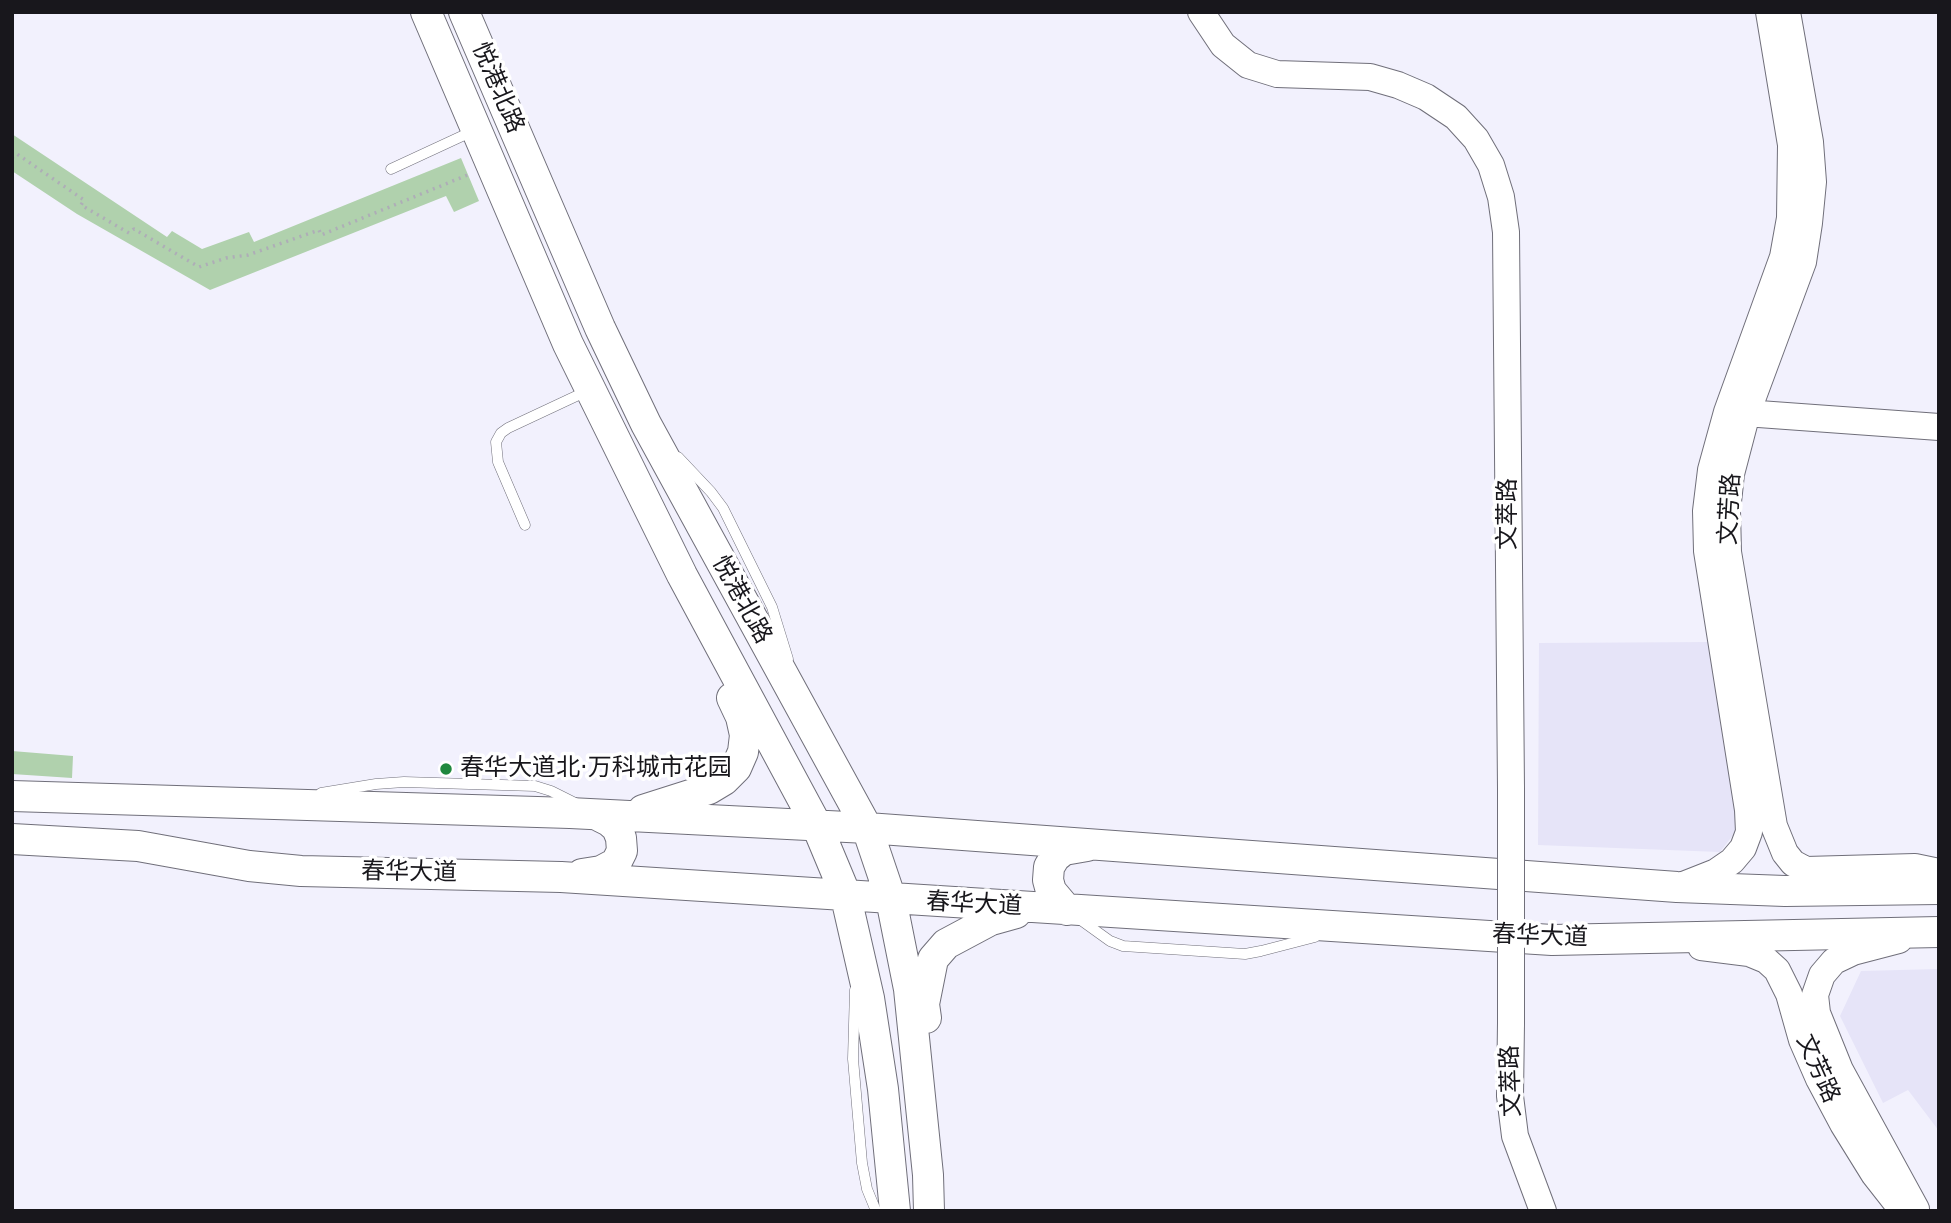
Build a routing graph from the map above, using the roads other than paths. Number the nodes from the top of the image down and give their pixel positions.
1 (426, 12) edge
2 (464, 12) edge
3 (1201, 12) edge
4 (1769, 12) edge
5 (1787, 12) edge
6 (477, 130) junction
7 (391, 169) dead end
8 (590, 389) junction
9 (1737, 413) junction
10 (1939, 427) edge
11 (525, 525) dead end
12 (682, 575) junction
13 (12, 796) edge
14 (610, 816) junction
15 (817, 826) junction
16 (867, 828) junction
17 (12, 839) edge
18 (1094, 844) junction
19 (1939, 872) edge
20 (561, 877) junction
21 (1677, 887) junction
22 (1939, 888) edge
23 (845, 893) junction
24 (891, 900) junction
25 (1032, 908) junction
26 (1067, 910) junction
27 (1932, 932) edge
28 (1640, 939) junction
29 (858, 951) junction
30 (928, 1175) junction
31 (876, 1211) edge
32 (895, 1211) edge
33 (929, 1211) edge
34 (1543, 1211) edge
35 (1903, 1211) edge
36 (1917, 1211) edge

1 - 6 main road, 悦港北路
2 - 16 main road, 悦港北路
3 - 34 street, 文萃路, bridge
4 - 9 street, 文芳路
5 - 9 street, 文芳路
6 - 7 lane
6 - 8 main road, 悦港北路
8 - 11 lane
8 - 12 main road, 悦港北路
9 - 10 street
9 - 19 street, 文芳路
9 - 21 street, 文芳路
12 - 14 main road
12 - 15 main road, 悦港北路
13 - 14 main road
14 - 15 main road
14 - 20 main road
15 - 16 main road
15 - 23 main road, 悦港北路
16 - 18 main road
16 - 24 main road, 悦港北路
17 - 20 main road, 春华大道
18 - 21 main road
18 - 26 main road
20 - 23 main road, 春华大道
21 - 22 main road
23 - 24 main road, 春华大道
23 - 29 main road, 悦港北路
24 - 25 main road, 春华大道
24 - 30 main road, 悦港北路
25 - 26 main road, 春华大道
25 - 30 main road
26 - 28 main road, 春华大道
27 - 28 main road, 春华大道
27 - 36 street, 文芳路
28 - 35 street, 文芳路
29 - 31 lane
29 - 32 main road, 悦港北路
30 - 33 main road, 悦港北路

